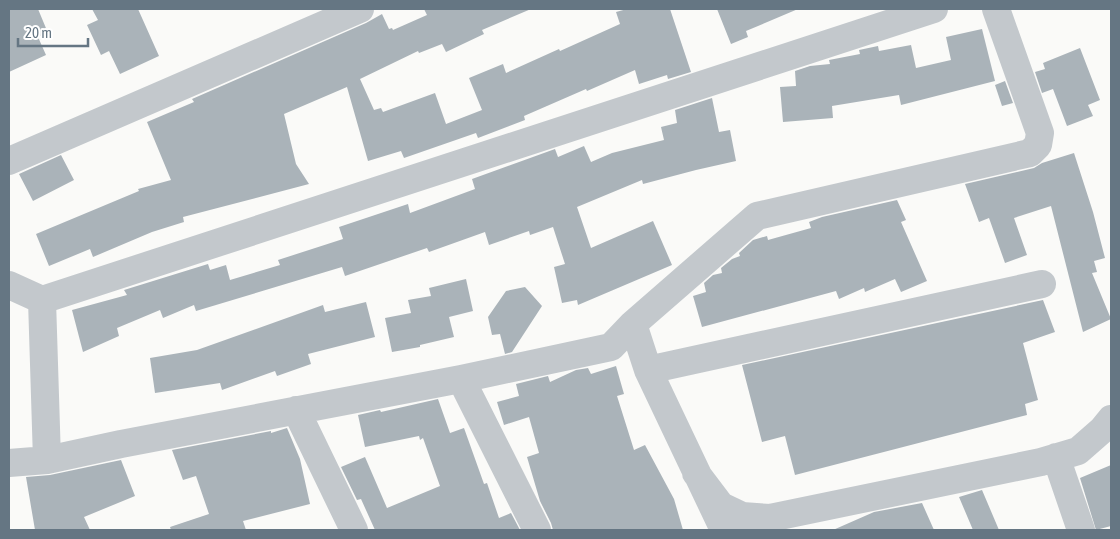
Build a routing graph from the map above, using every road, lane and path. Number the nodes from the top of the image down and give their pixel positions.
1 (360, 9) edge
2 (934, 9) edge
3 (996, 9) edge
4 (9, 161) edge
5 (1042, 284) dead end
6 (9, 285) edge
7 (42, 300) junction
8 (634, 324) junction
9 (648, 370) junction
10 (461, 379) junction
11 (296, 410) junction
12 (1111, 418) edge
13 (1056, 457) junction
14 (47, 460) junction
15 (9, 463) edge
16 (696, 473) junction
17 (354, 530) edge
18 (537, 530) edge
19 (724, 530) edge
20 (1081, 530) edge

1 - 4 street
2 - 7 street
3 - 8 street
5 - 9 street
6 - 7 street
7 - 14 street
8 - 9 street
8 - 10 street
9 - 16 street
10 - 11 street
10 - 18 street
11 - 14 street
11 - 17 street
12 - 13 street
13 - 16 street
13 - 20 street
14 - 15 street
16 - 19 street

